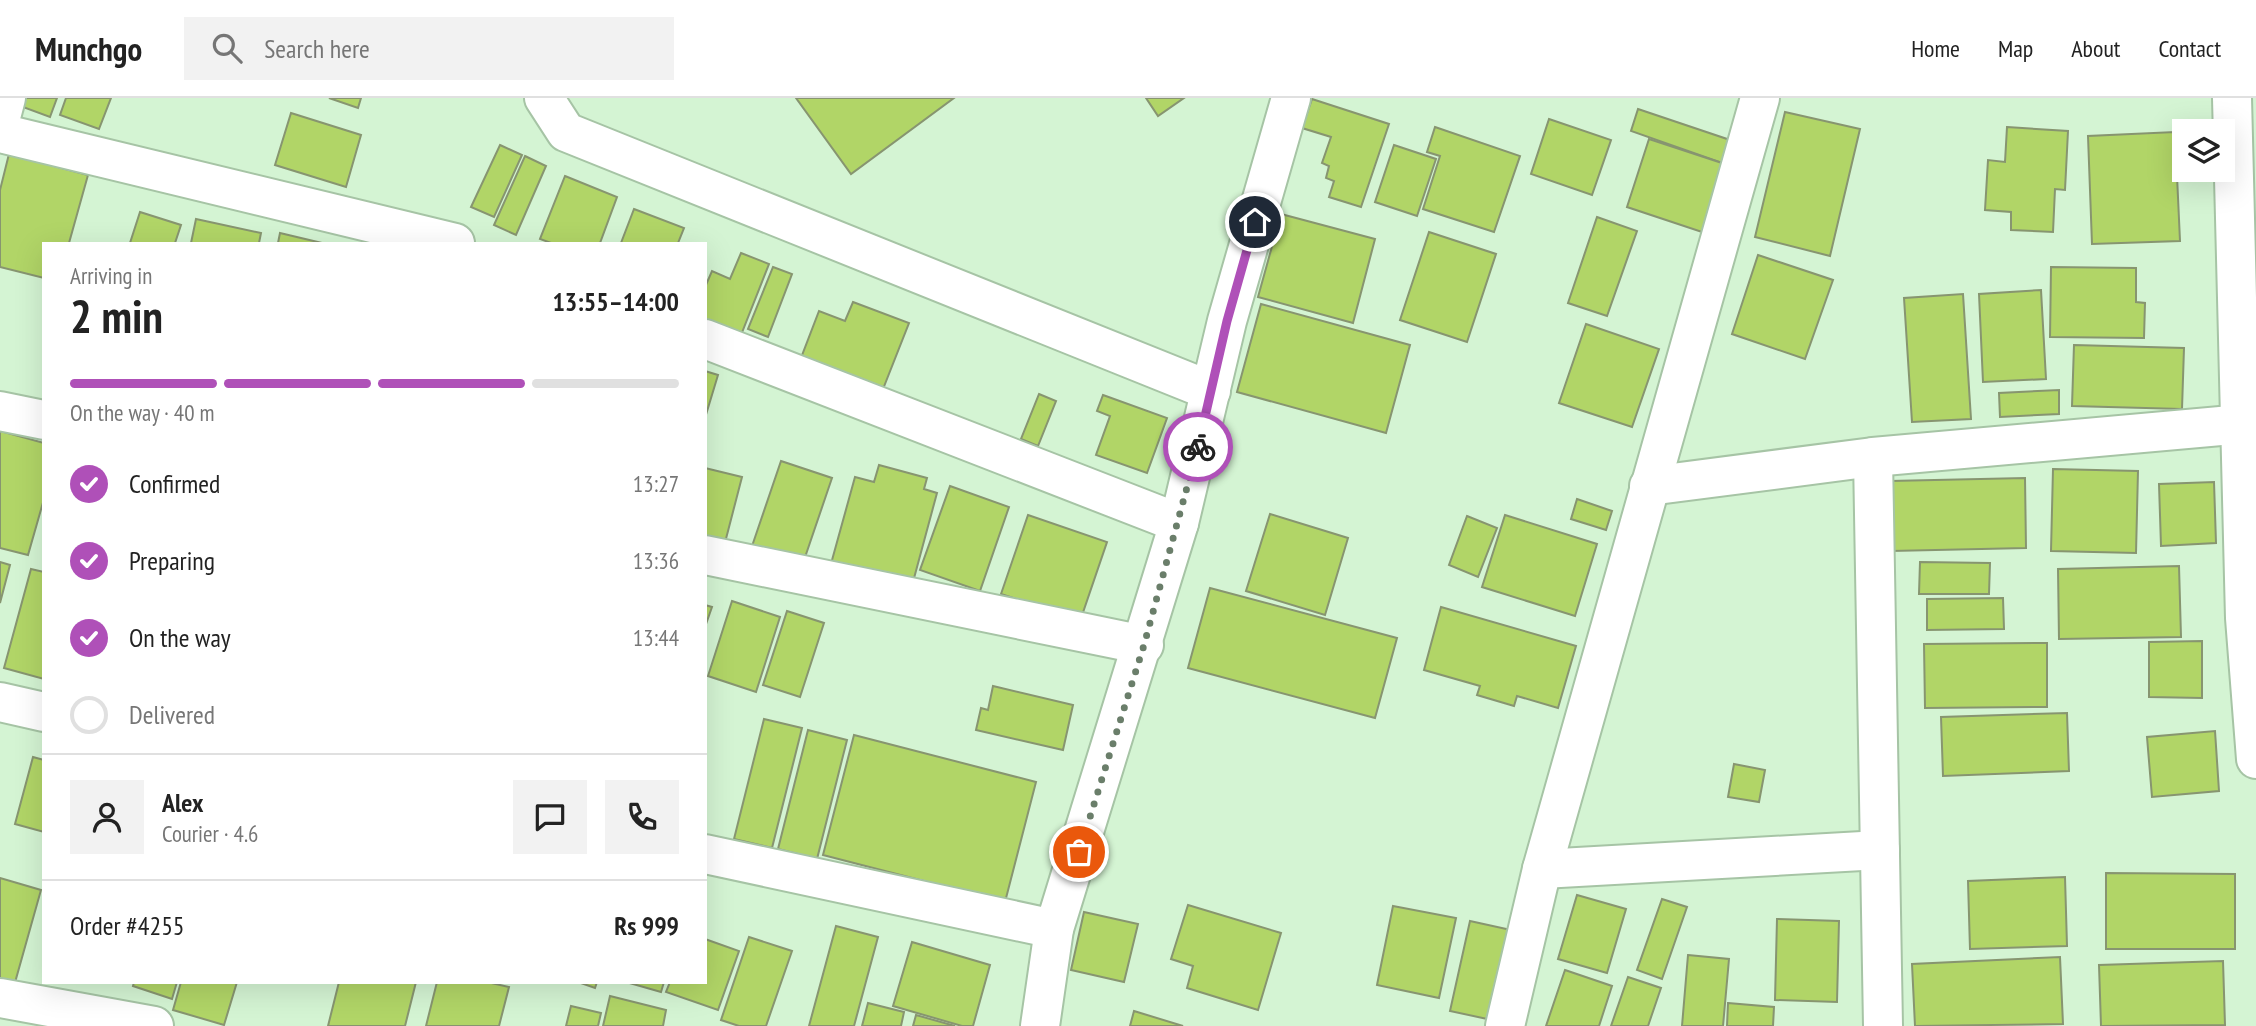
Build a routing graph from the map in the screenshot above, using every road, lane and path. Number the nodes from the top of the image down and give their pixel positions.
1 (6, 98) edge
2 (544, 98) edge
3 (1291, 98) edge
4 (1760, 98) edge
5 (2232, 98) edge
6 (0, 121) edge
7 (0, 133) edge
8 (451, 242) edge
9 (707, 340) edge
10 (1211, 391) junction
11 (0, 411) edge
12 (42, 419) edge
13 (2243, 424) junction
14 (1872, 457) junction
15 (1649, 486) junction
16 (1179, 523) junction
17 (707, 555) edge
18 (2251, 618) edge
19 (1144, 645) junction
20 (0, 702) edge
21 (42, 712) edge
22 (2256, 759) edge
23 (1880, 850) junction
24 (707, 854) edge
25 (1542, 869) junction
26 (1054, 929) junction
27 (0, 998) edge
28 (154, 1026) edge
29 (1040, 1026) edge
30 (1505, 1026) edge
31 (1883, 1026) edge

1 - 6 street
2 - 10 street
3 - 10 street
4 - 15 street
5 - 13 street
7 - 8 street
9 - 16 street
10 - 16 street
11 - 12 street
13 - 14 street
13 - 18 street
14 - 15 street
14 - 23 street
15 - 25 street
16 - 19 street
17 - 19 street
18 - 22 street
19 - 26 street
20 - 21 street
23 - 25 street
23 - 31 street
24 - 26 street
25 - 30 street
26 - 29 street
27 - 28 street

